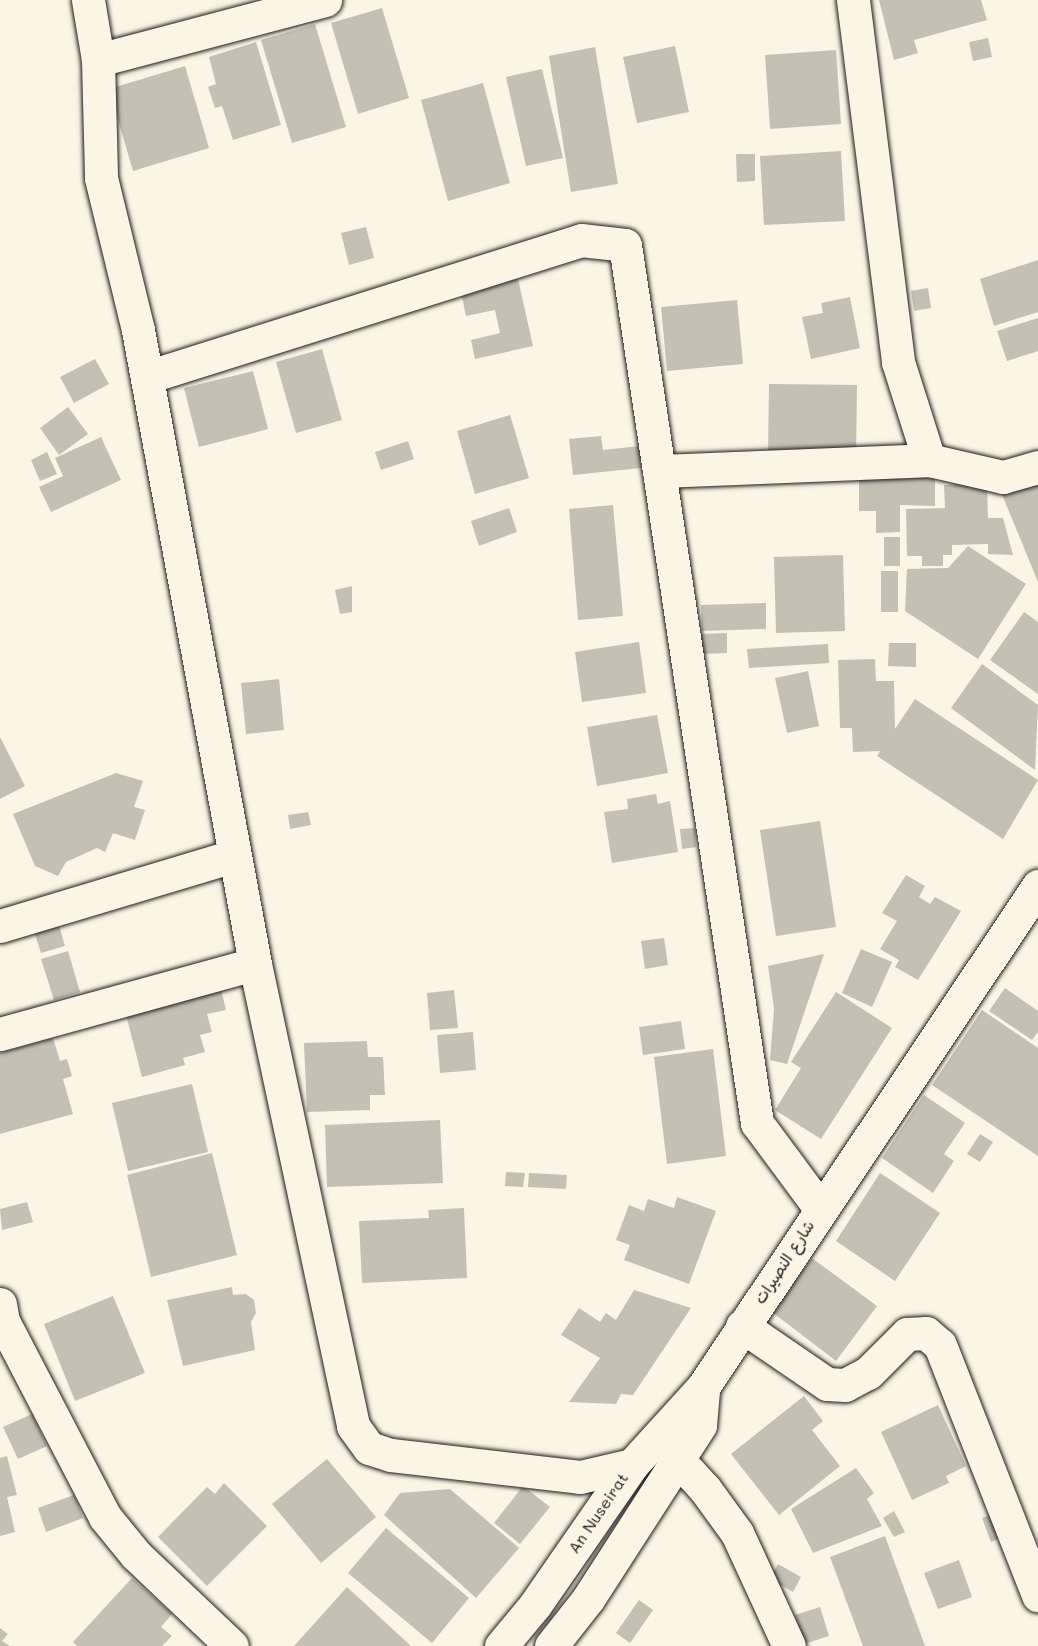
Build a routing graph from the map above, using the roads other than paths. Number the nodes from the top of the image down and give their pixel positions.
1 (88, 0) edge
2 (325, 0) edge
3 (853, 0) edge
4 (98, 60) junction
5 (147, 377) junction
6 (929, 460) junction
7 (1038, 467) edge
8 (659, 471) junction
9 (234, 856) junction
10 (1038, 886) edge
11 (0, 926) edge
12 (255, 964) junction
13 (0, 1034) edge
14 (820, 1208) junction
15 (0, 1304) edge
16 (742, 1326) junction
17 (703, 1387) joint
18 (669, 1449) junction
19 (632, 1465) junction
20 (1038, 1595) edge
21 (232, 1646) edge
22 (501, 1646) edge
23 (551, 1646) edge
24 (789, 1646) edge

1 - 4 street
2 - 4 street
3 - 6 street
4 - 5 street
5 - 8 street
5 - 9 street
6 - 7 street
6 - 8 street
8 - 14 street
9 - 11 street
9 - 12 street
10 - 14 street, شارع النصيرات
12 - 13 street
12 - 19 street
14 - 16 street, شارع النصيرات
15 - 21 street
16 - 17 street, شارع النصيرات
16 - 20 street
17 - 18 street, An Nuseirat
18 - 19 street, An Nuseirat
18 - 23 street
18 - 24 street
19 - 22 street, An Nuseirat

